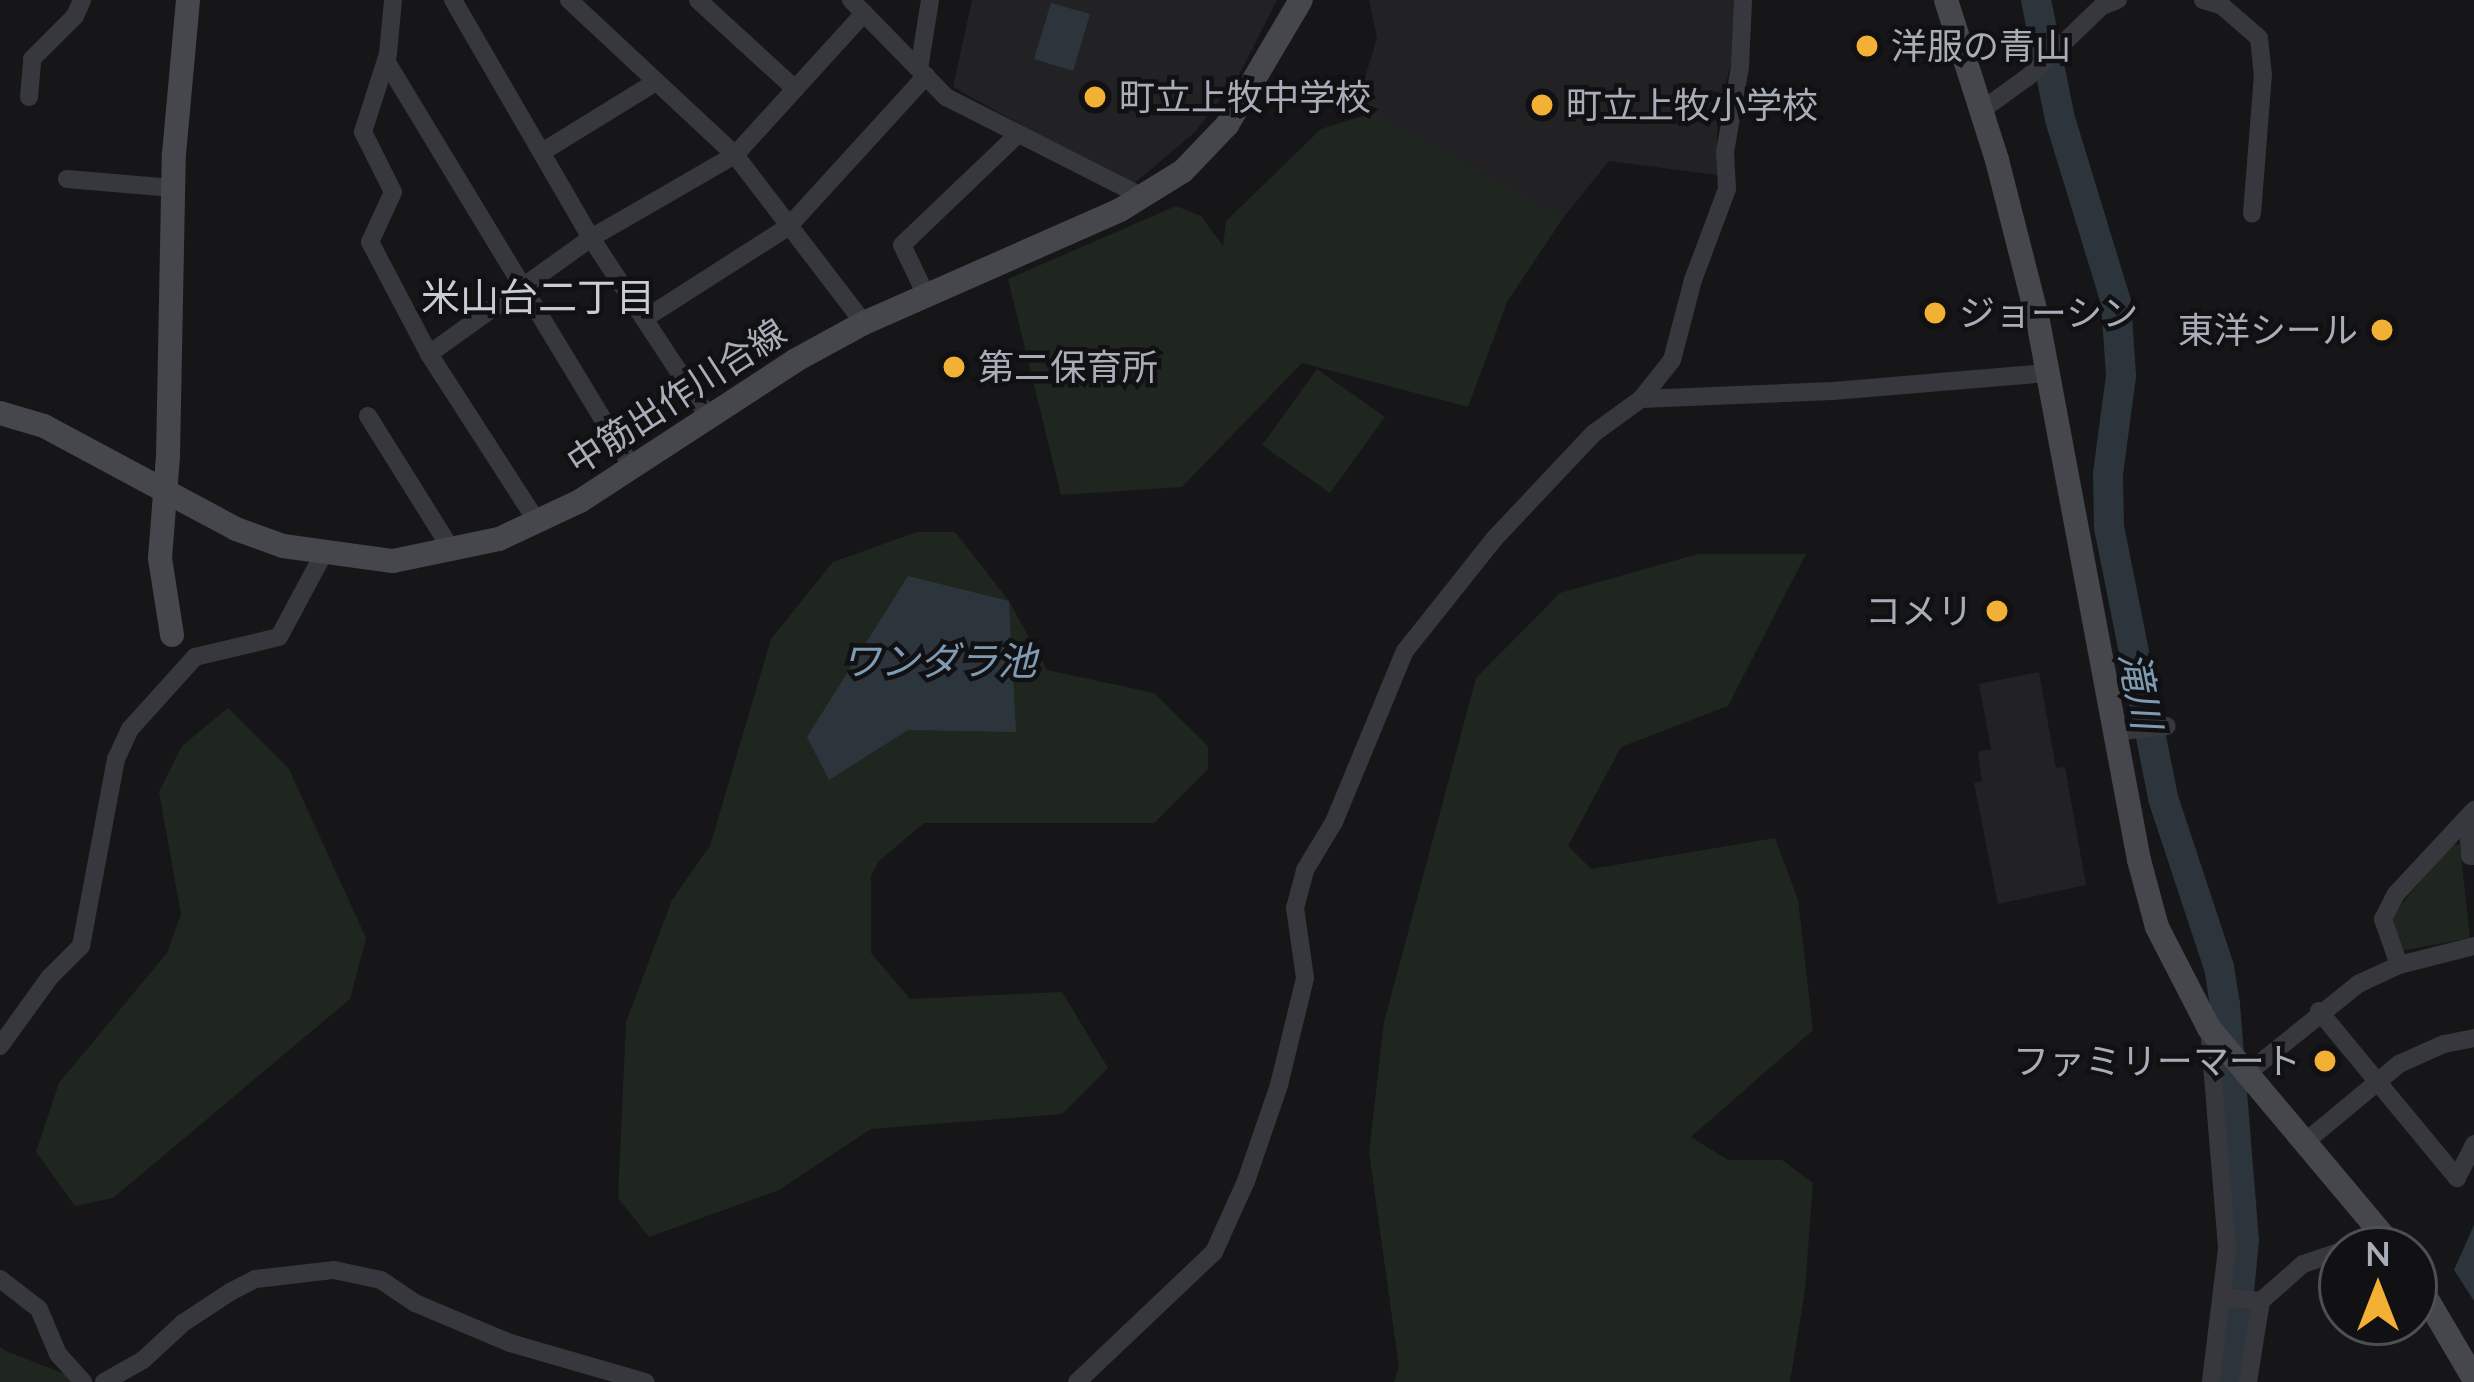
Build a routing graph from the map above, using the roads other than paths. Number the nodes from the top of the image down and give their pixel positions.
1 (82, 0) edge
2 (188, 0) edge
3 (393, 0) edge
4 (453, 0) edge
5 (569, 0) edge
6 (930, 0) edge
7 (1301, 0) edge
8 (1743, 0) edge
9 (1946, 0) edge
10 (2118, 0) edge
11 (2203, 0) edge
12 (709, 4) edge
13 (857, 7) edge
14 (386, 61) junction
15 (922, 73) junction
16 (656, 82) junction
17 (795, 89) junction
18 (29, 97) dead end
19 (1982, 110) junction
20 (1017, 135) junction
21 (542, 152) junction
22 (735, 155) junction
23 (67, 179) dead end
24 (173, 188) junction
25 (1143, 197) junction
26 (2252, 214) dead end
27 (788, 227) junction
28 (591, 238) junction
29 (520, 289) junction
30 (926, 295) junction
31 (644, 319) junction
32 (864, 322) junction
33 (429, 354) junction
34 (2049, 373) junction
35 (1641, 398) junction
36 (0, 413) edge
37 (368, 416) dead end
38 (708, 416) junction
39 (632, 467) junction
40 (165, 490) junction
41 (538, 524) junction
42 (453, 552) junction
43 (323, 555) junction
44 (172, 635) dead end
45 (2167, 727) dead end
46 (2120, 730) junction
47 (2471, 814) edge
48 (2474, 856) edge
49 (2474, 946) edge
50 (2399, 965) junction
51 (2319, 1011) junction
52 (2209, 1028) junction
53 (2474, 1038) edge
54 (0, 1046) edge
55 (2246, 1075) junction
56 (2376, 1080) junction
57 (2304, 1143) junction
58 (2474, 1144) edge
59 (2375, 1226) edge
60 (2318, 1259) edge
61 (0, 1279) edge
62 (2224, 1297) junction
63 (2261, 1301) junction
64 (2438, 1318) edge
65 (2474, 1379) edge
66 (83, 1382) edge
67 (104, 1382) edge
68 (645, 1382) edge
69 (1077, 1382) edge
70 (2211, 1382) edge
71 (2248, 1382) edge

1 - 18 street
2 - 24 street
3 - 14 street
4 - 21 street
5 - 16 street
6 - 15 street
7 - 25 street, 中筋出作川合線
8 - 35 street
9 - 19 street
10 - 19 street
11 - 26 street
12 - 17 street
13 - 15 street
13 - 17 street
14 - 29 street
14 - 33 street
15 - 20 street
15 - 27 street
16 - 21 street
16 - 22 street
17 - 22 street
19 - 34 street
20 - 25 street
20 - 30 street
21 - 28 street
22 - 27 street
22 - 28 street
23 - 24 street
24 - 40 street
25 - 30 street, 中筋出作川合線
27 - 31 street
27 - 32 street
28 - 29 street
28 - 31 street
29 - 33 street
29 - 39 street
30 - 32 street, 中筋出作川合線
31 - 38 street
32 - 38 street, 中筋出作川合線
33 - 41 street
34 - 35 street
34 - 46 street
35 - 69 street
36 - 40 street, 中筋出作川合線
37 - 42 street
38 - 39 street, 中筋出作川合線
39 - 41 street, 中筋出作川合線
40 - 43 street, 中筋出作川合線
40 - 44 street
41 - 42 street, 中筋出作川合線
42 - 43 street, 中筋出作川合線
43 - 54 street
45 - 46 street
46 - 52 street
47 - 48 street
47 - 50 street
49 - 50 street
50 - 51 street
51 - 55 street
51 - 56 street
52 - 55 street
52 - 62 street
53 - 56 street
55 - 57 street
56 - 57 street
56 - 58 street
57 - 59 street
60 - 63 street
61 - 66 street
62 - 63 street
62 - 70 street
63 - 71 street
64 - 65 street
67 - 68 street

